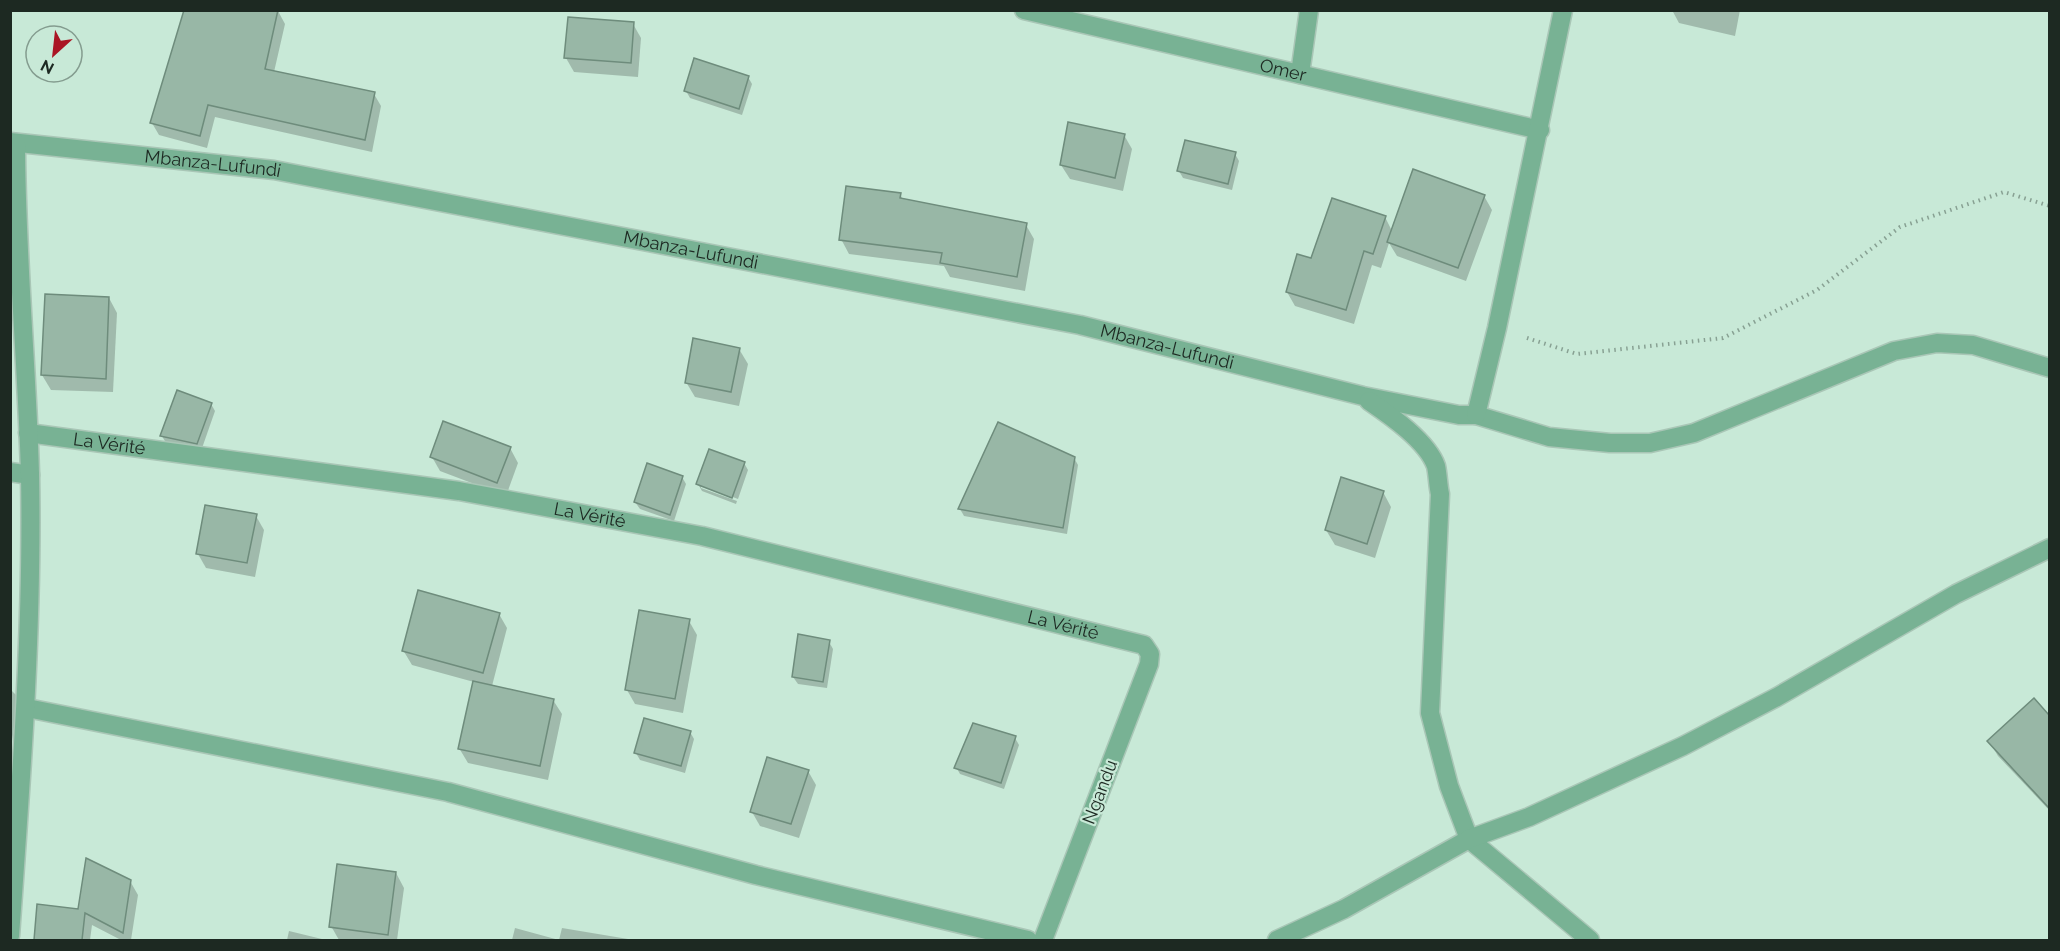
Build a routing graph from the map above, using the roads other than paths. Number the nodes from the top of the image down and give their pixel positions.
1 (1024, 10) edge
2 (1308, 10) edge
3 (1563, 10) edge
4 (1300, 74) junction
5 (1540, 130) junction
6 (13, 143) edge
7 (2049, 368) edge
8 (1363, 396) junction
9 (1476, 415) junction
10 (28, 434) junction
11 (10, 472) edge
12 (30, 475) junction
13 (2049, 548) edge
14 (1144, 645) joint
15 (27, 708) junction
16 (1469, 839) junction
17 (10, 936) edge
18 (1028, 940) edge
19 (1043, 940) edge
20 (1277, 940) edge
21 (1590, 940) edge

1 - 4 street, Omer
2 - 4 street
3 - 5 street
4 - 5 street, Omer
5 - 9 street
6 - 8 street, Mbanza-Lufundi
6 - 10 street
7 - 9 street, Mbanza-Lufundi
8 - 9 street, Mbanza-Lufundi
8 - 16 street
10 - 12 street
10 - 14 street, La Vérité
11 - 12 street
12 - 15 street
13 - 16 street
14 - 19 street, Ngandu
15 - 17 street
15 - 18 street
16 - 20 street
16 - 21 street

